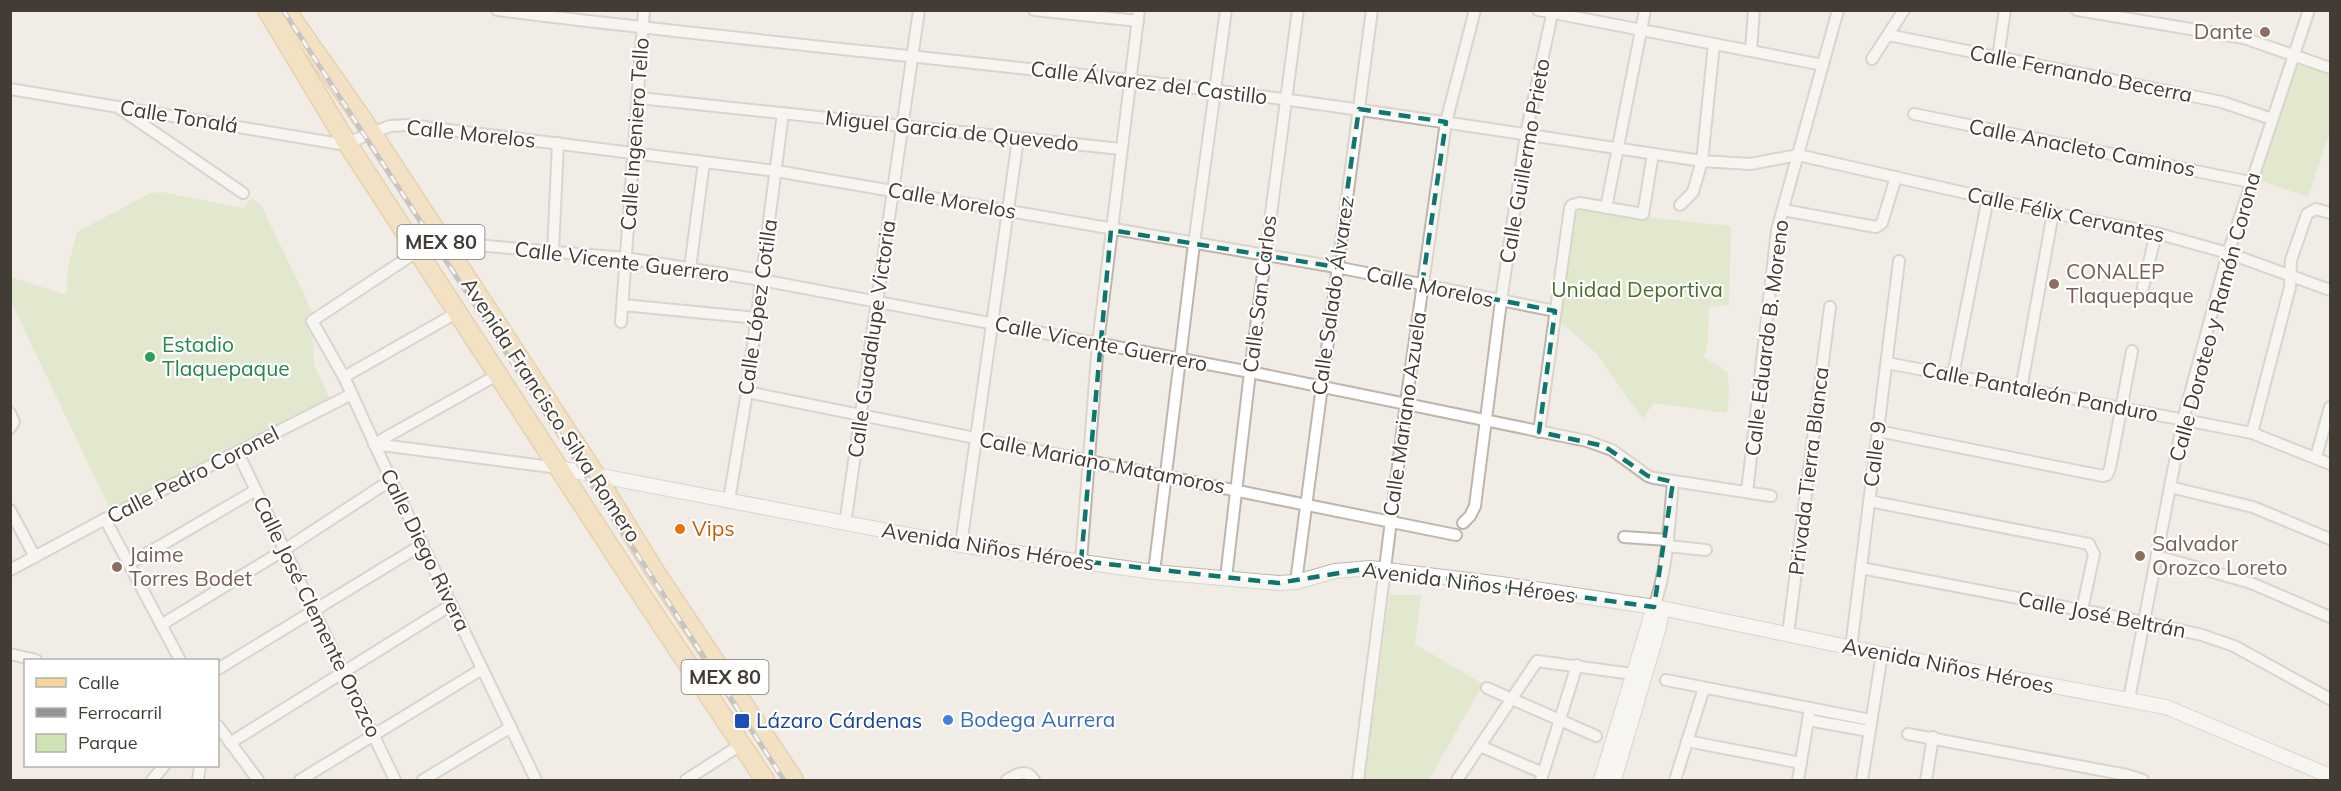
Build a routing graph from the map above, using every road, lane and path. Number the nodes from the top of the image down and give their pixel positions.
1 (267, 10) edge
2 (286, 10) edge
3 (497, 10) edge
4 (644, 10) edge
5 (919, 10) edge
6 (1034, 10) edge
7 (1226, 10) edge
8 (1298, 10) edge
9 (1372, 10) edge
10 (1475, 10) edge
11 (1538, 10) edge
12 (1644, 10) edge
13 (1754, 10) edge
14 (1838, 10) edge
15 (1904, 10) edge
16 (2005, 10) edge
17 (2077, 10) edge
18 (2309, 10) edge
19 (1552, 12) edge
20 (1138, 16) edge
21 (643, 28) junction
22 (1641, 29) junction
23 (1888, 35) junction
24 (1714, 44) junction
25 (1751, 51) junction
26 (2295, 54) junction
27 (912, 57) junction
28 (1998, 57) junction
29 (1872, 59) dead end
30 (1823, 65) junction
31 (2331, 68) edge
32 (1130, 80) junction
33 (10, 89) edge
34 (1216, 90) junction
35 (639, 98) junction
36 (1286, 99) junction
37 (117, 106) junction
38 (1359, 109) junction
39 (783, 113) junction
40 (1914, 114) dead end
41 (2272, 119) junction
42 (1446, 122) junction
43 (902, 126) junction
44 (372, 133) junction
45 (1526, 134) junction
46 (1018, 139) junction
47 (347, 143) junction
48 (558, 143) junction
49 (1616, 148) junction
50 (1121, 149) junction
51 (635, 153) junction
52 (1653, 154) junction
53 (1798, 156) junction
54 (1702, 161) junction
55 (704, 162) junction
56 (776, 171) junction
57 (1896, 177) junction
58 (2250, 182) junction
59 (893, 191) junction
60 (243, 193) dead end
61 (1988, 198) junction
62 (1680, 205) dead end
63 (1606, 208) junction
64 (1783, 210) junction
65 (1008, 211) junction
66 (2054, 213) junction
67 (2331, 213) edge
68 (1111, 230) junction
69 (2156, 233) junction
70 (441, 242) junction
71 (1194, 244) junction
72 (418, 251) junction
73 (553, 252) junction
74 (2228, 253) junction
75 (1265, 255) junction
76 (626, 258) junction
77 (1899, 261) dead end
78 (1336, 267) junction
79 (690, 268) junction
80 (2290, 276) junction
81 (761, 280) junction
82 (1422, 285) junction
83 (2143, 287) dead end
84 (2331, 290) edge
85 (1501, 301) junction
86 (877, 303) junction
87 (622, 305) junction
88 (1830, 307) dead end
89 (458, 312) junction
90 (1555, 312) junction
91 (756, 318) junction
92 (312, 321) joint
93 (621, 321) dead end
94 (993, 323) junction
95 (1098, 343) junction
96 (2132, 351) dead end
97 (1181, 360) junction
98 (1887, 363) junction
99 (1250, 372) junction
100 (499, 374) junction
101 (1953, 375) junction
102 (344, 377) junction
103 (1321, 387) junction
104 (2021, 389) junction
105 (747, 392) junction
106 (352, 394) junction
107 (1406, 403) junction
108 (2331, 407) edge
109 (2121, 408) junction
110 (861, 415) junction
111 (1485, 420) junction
112 (2183, 420) junction
113 (1878, 431) junction
114 (1539, 432) junction
115 (2252, 433) junction
116 (976, 438) junction
117 (374, 444) junction
118 (238, 453) junction
119 (2316, 457) junction
120 (1089, 461) junction
121 (2331, 464) edge
122 (559, 468) junction
123 (595, 474) junction
124 (1166, 477) junction
125 (391, 480) junction
126 (1673, 482) junction
127 (2170, 487) junction
128 (256, 490) junction
129 (1236, 491) junction
130 (1747, 492) junction
131 (1771, 496) dead end
132 (729, 500) junction
133 (1869, 501) junction
134 (1306, 505) junction
135 (10, 510) edge
136 (105, 519) junction
137 (1390, 522) junction
138 (1463, 523) dead end
139 (845, 524) junction
140 (1456, 535) dead end
141 (1624, 537) dead end
142 (2331, 539) edge
143 (1667, 543) junction
144 (423, 544) junction
145 (961, 545) junction
146 (284, 550) junction
147 (1706, 550) dead end
148 (2157, 556) junction
149 (35, 557) junction
150 (1081, 561) junction
151 (129, 564) junction
152 (1861, 568) junction
153 (10, 570) edge
154 (1384, 571) junction
155 (1154, 572) junction
156 (1226, 578) junction
157 (1296, 582) junction
158 (451, 605) junction
159 (1658, 608) junction
160 (313, 610) junction
161 (2082, 610) junction
162 (2331, 617) edge
163 (2144, 622) junction
164 (161, 626) junction
165 (1788, 634) junction
166 (1851, 648) junction
167 (10, 654) edge
168 (1882, 654) junction
169 (32, 659) edge
170 (179, 659) edge
171 (1577, 665) junction
172 (219, 668) edge
173 (482, 669) junction
174 (342, 673) junction
175 (1624, 673) dead end
176 (1666, 680) dead end
177 (1487, 688) dead end
178 (1704, 688) junction
179 (1512, 698) junction
180 (2129, 699) junction
181 (2331, 699) edge
182 (1810, 708) junction
183 (1560, 720) junction
184 (1808, 720) junction
185 (1870, 726) junction
186 (219, 727) edge
187 (511, 727) junction
188 (373, 734) junction
189 (1908, 734) dead end
190 (1596, 736) dead end
191 (1933, 737) junction
192 (1687, 741) junction
193 (230, 743) junction
194 (742, 744) junction
195 (1480, 746) junction
196 (1801, 763) junction
197 (162, 767) edge
198 (2331, 776) edge
199 (1542, 777) edge
200 (2126, 778) edge
201 (152, 780) edge
202 (258, 780) edge
203 (300, 780) edge
204 (395, 780) edge
205 (423, 780) edge
206 (536, 780) edge
207 (686, 780) edge
208 (765, 780) edge
209 (794, 780) edge
210 (1007, 780) edge
211 (1034, 780) edge
212 (1358, 780) edge
213 (1457, 780) edge
214 (1601, 780) edge
215 (1614, 780) edge
216 (1675, 780) edge
217 (1798, 780) edge
218 (1862, 780) edge
219 (1926, 780) edge
220 (2143, 780) edge

1 - 47 main road, Avenida Francisco Silva Romero / MEX 80
2 - 44 main road, Avenida Francisco Silva Romero / MEX 80
3 - 21 street, Calle Álvarez del Castillo
4 - 21 street, Calle Ingeniero Tello
5 - 27 street, Calle Guadalupe Victoria
6 - 20 street
7 - 34 street
8 - 36 street, Calle San Carlos
9 - 38 street, Calle Salado Álvarez
10 - 42 street, Calle Mariano Azuela
11 - 19 street
12 - 22 street
13 - 25 street
14 - 30 street, Calle Eduardo B. Moreno
15 - 23 street
16 - 28 street
17 - 26 street
18 - 26 street, Calle Doroteo y Ramón Corona
19 - 22 street
19 - 45 street, Calle Guillermo Prieto
20 - 32 street
21 - 27 street, Calle Álvarez del Castillo
21 - 35 street, Calle Ingeniero Tello
22 - 24 street
22 - 49 street
23 - 28 street, Calle Fernando Becerra
23 - 29 street
24 - 25 street
24 - 54 street
25 - 30 street
26 - 31 street
26 - 41 street, Calle Doroteo y Ramón Corona
27 - 32 street, Calle Álvarez del Castillo
27 - 43 street, Calle Guadalupe Victoria
28 - 41 street, Calle Fernando Becerra
30 - 53 street, Calle Eduardo B. Moreno
32 - 34 street, Calle Álvarez del Castillo
32 - 50 street
33 - 37 street, Calle Tonalá
34 - 36 street, Calle Álvarez del Castillo
34 - 71 street
35 - 39 street, Miguel Garcia de Quevedo
35 - 51 street, Calle Ingeniero Tello
36 - 38 street, Calle Álvarez del Castillo
36 - 75 street, Calle San Carlos
37 - 47 street, Calle Tonalá
37 - 60 street
38 - 42 street, Calle Álvarez del Castillo
38 - 78 street, Calle Salado Álvarez
39 - 43 street, Miguel Garcia de Quevedo
39 - 56 street, Calle López Cotilla
40 - 58 street, Calle Anacleto Caminos
41 - 58 street, Calle Doroteo y Ramón Corona
42 - 45 street, Calle Álvarez del Castillo
42 - 82 street, Calle Mariano Azuela
43 - 46 street, Miguel Garcia de Quevedo
43 - 59 street, Calle Guadalupe Victoria
44 - 47 street, Calle Morelos
44 - 48 street, Calle Morelos
44 - 70 main road, Avenida Francisco Silva Romero / MEX 80
45 - 49 street, Calle Álvarez del Castillo
45 - 85 street, Calle Guillermo Prieto
46 - 50 street, Miguel Garcia de Quevedo
46 - 65 street
47 - 72 main road, Avenida Francisco Silva Romero / MEX 80
48 - 51 street, Calle Morelos
48 - 73 street
49 - 52 street, Calle Álvarez del Castillo
49 - 63 street
50 - 68 street
51 - 55 street, Calle Morelos
51 - 76 street, Calle Ingeniero Tello
52 - 54 street, Calle Álvarez del Castillo
52 - 63 street
53 - 54 street, Calle Álvarez del Castillo
53 - 57 street, Calle Félix Cervantes
53 - 64 street, Calle Eduardo B. Moreno
54 - 62 street
55 - 56 street, Calle Morelos
55 - 79 street
56 - 59 street, Calle Morelos
56 - 81 street, Calle López Cotilla
57 - 61 street, Calle Félix Cervantes
57 - 64 street
58 - 74 street, Calle Doroteo y Ramón Corona
59 - 65 street, Calle Morelos
59 - 86 street, Calle Guadalupe Victoria
61 - 66 street, Calle Félix Cervantes
61 - 101 street
63 - 90 street
64 - 130 street, Calle Eduardo B. Moreno
65 - 68 street, Calle Morelos
65 - 94 street
66 - 69 street, Calle Félix Cervantes
66 - 104 street
67 - 80 street
68 - 71 street, Calle Morelos
68 - 95 street
69 - 74 street, Calle Félix Cervantes
69 - 83 street
70 - 72 street, Calle Vicente Guerrero
70 - 73 street, Calle Vicente Guerrero
70 - 123 main road, Avenida Francisco Silva Romero / MEX 80
71 - 75 street, Calle Morelos
71 - 97 street
72 - 89 main road, Avenida Francisco Silva Romero / MEX 80
72 - 92 street, Calle Vicente Guerrero
73 - 76 street, Calle Vicente Guerrero
74 - 80 street, Calle Félix Cervantes
74 - 112 street, Calle Doroteo y Ramón Corona
75 - 78 street, Calle Morelos
75 - 99 street, Calle San Carlos
76 - 79 street, Calle Vicente Guerrero
76 - 87 street, Calle Ingeniero Tello
77 - 98 street, Calle 9
78 - 82 street, Calle Morelos
78 - 103 street, Calle Salado Álvarez
79 - 81 street, Calle Vicente Guerrero
80 - 84 street, Calle Félix Cervantes
80 - 115 street
81 - 86 street, Calle Vicente Guerrero
81 - 91 street, Calle López Cotilla
82 - 85 street, Calle Morelos
82 - 107 street, Calle Mariano Azuela
85 - 90 street, Calle Morelos
85 - 111 street, Calle Guillermo Prieto
86 - 94 street, Calle Vicente Guerrero
86 - 110 street, Calle Guadalupe Victoria
87 - 91 street
87 - 93 street, Calle Ingeniero Tello
88 - 165 street, Privada Tierra Blanca
89 - 100 main road, Avenida Francisco Silva Romero / MEX 80
89 - 102 street
90 - 114 street
91 - 105 street, Calle López Cotilla
92 - 102 street, Calle Diego Rivera
94 - 95 street, Calle Vicente Guerrero
94 - 116 street
95 - 97 street, Calle Vicente Guerrero
95 - 120 street
96 - 109 street
97 - 99 street, Calle Vicente Guerrero
97 - 124 street
98 - 101 street, Calle Pantaleón Panduro
98 - 113 street, Calle 9
99 - 103 street, Calle Vicente Guerrero
99 - 129 street, Calle San Carlos
100 - 117 street
100 - 122 main road, Avenida Francisco Silva Romero / MEX 80
101 - 104 street, Calle Pantaleón Panduro
102 - 106 street, Calle Diego Rivera
103 - 107 street, Calle Vicente Guerrero
103 - 134 street, Calle Salado Álvarez
104 - 109 street, Calle Pantaleón Panduro
105 - 110 street, Calle Mariano Matamoros
105 - 132 street, Calle López Cotilla
106 - 117 street, Calle Diego Rivera
106 - 118 street, Calle Pedro Coronel
107 - 111 street, Calle Vicente Guerrero
107 - 137 street, Calle Mariano Azuela
108 - 119 street
109 - 112 street, Calle Pantaleón Panduro
109 - 113 street
110 - 116 street, Calle Mariano Matamoros
110 - 139 street, Calle Guadalupe Victoria
111 - 114 street, Calle Vicente Guerrero
111 - 138 street, Calle Guillermo Prieto
112 - 115 street, Calle Pantaleón Panduro
112 - 127 street, Calle Doroteo y Ramón Corona
113 - 133 street, Calle 9
114 - 126 street, Calle Vicente Guerrero
115 - 119 street, Calle Pantaleón Panduro
116 - 120 street, Calle Mariano Matamoros
116 - 145 street
117 - 122 street
117 - 125 street, Calle Diego Rivera
118 - 128 street, Calle José Clemente Orozco
118 - 136 street, Calle Pedro Coronel
119 - 121 street, Calle Pantaleón Panduro
120 - 124 street, Calle Mariano Matamoros
120 - 150 street
122 - 123 street, Avenida Niños Héroes
122 - 194 main road, Avenida Francisco Silva Romero / MEX 80
123 - 132 street, Avenida Niños Héroes
123 - 209 main road, Avenida Francisco Silva Romero / MEX 80
124 - 129 street, Calle Mariano Matamoros
124 - 155 street
125 - 144 street, Calle Diego Rivera
125 - 146 street
126 - 130 street, Calle Vicente Guerrero
126 - 143 street
127 - 142 street
127 - 148 street, Calle Doroteo y Ramón Corona
128 - 146 street, Calle José Clemente Orozco
128 - 151 street
129 - 134 street, Calle Mariano Matamoros
129 - 156 street, Calle San Carlos
130 - 131 street, Calle Vicente Guerrero
132 - 139 street, Avenida Niños Héroes
133 - 152 street, Calle 9
133 - 161 street
134 - 137 street, Calle Mariano Matamoros
134 - 157 street, Calle Salado Álvarez
135 - 149 street
136 - 149 street, Calle Pedro Coronel
136 - 151 street
137 - 140 street, Calle Mariano Matamoros
137 - 154 street, Calle Mariano Azuela
139 - 145 street, Avenida Niños Héroes
141 - 143 street
143 - 147 street
143 - 159 street
144 - 158 street, Calle Diego Rivera
144 - 160 street
145 - 150 street, Avenida Niños Héroes
146 - 160 street, Calle José Clemente Orozco
146 - 164 street
148 - 162 street
148 - 163 street, Calle Doroteo y Ramón Corona
149 - 153 street, Calle Pedro Coronel
150 - 155 street, Avenida Niños Héroes
151 - 164 street
152 - 161 street, Calle José Beltrán
152 - 166 street, Calle 9
154 - 157 street, Avenida Niños Héroes
154 - 159 street, Avenida Niños Héroes
154 - 212 street, Calle Mariano Azuela
155 - 156 street, Avenida Niños Héroes
156 - 157 street, Avenida Niños Héroes
158 - 173 street, Calle Diego Rivera
158 - 174 street
159 - 165 street, Avenida Niños Héroes
159 - 214 street
159 - 215 street
160 - 172 street
160 - 174 street, Calle José Clemente Orozco
161 - 163 street, Calle José Beltrán
163 - 180 street, Calle Doroteo y Ramón Corona
163 - 181 street, Calle José Beltrán
164 - 170 street
165 - 166 street, Avenida Niños Héroes
166 - 168 street, Avenida Niños Héroes
167 - 169 street
168 - 180 street, Avenida Niños Héroes
168 - 185 street
171 - 175 street
171 - 179 street
171 - 183 street
173 - 187 street, Calle Diego Rivera
173 - 188 street
174 - 188 street, Calle José Clemente Orozco
174 - 193 street
176 - 178 street
177 - 179 street
178 - 182 street
178 - 192 street
179 - 183 street
179 - 195 street
180 - 198 street, Avenida Niños Héroes
182 - 184 street
182 - 185 street
183 - 190 street
183 - 199 street
184 - 185 street
184 - 196 street
185 - 218 street
186 - 193 street
187 - 205 street
187 - 206 street, Calle Diego Rivera
188 - 203 street
188 - 204 street, Calle José Clemente Orozco
189 - 191 street
191 - 200 street
191 - 219 street
192 - 196 street
192 - 216 street
193 - 202 street
194 - 207 street
194 - 208 main road, Avenida Francisco Silva Romero / MEX 80
195 - 199 street
195 - 213 street
196 - 217 street
197 - 201 street
200 - 220 street
210 - 211 street

